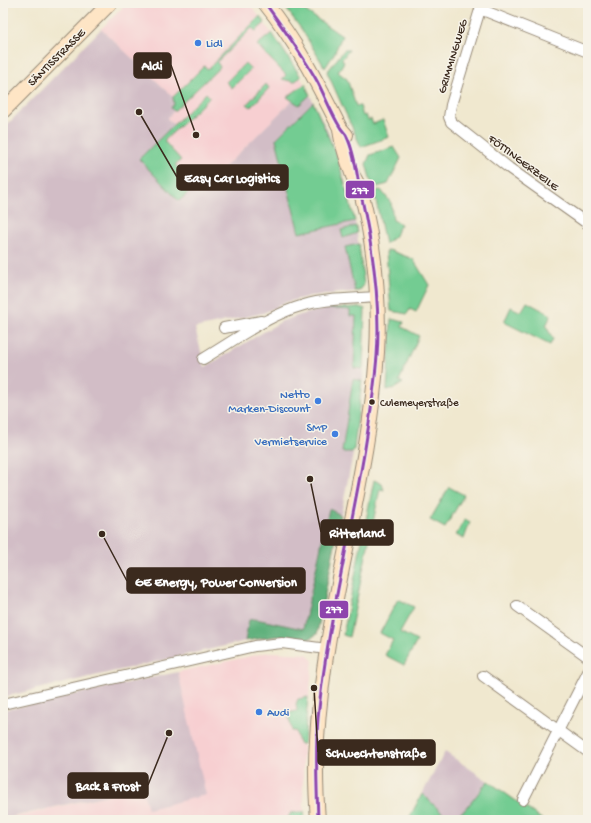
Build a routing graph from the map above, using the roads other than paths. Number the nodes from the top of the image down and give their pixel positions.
1 (110, 3) edge
2 (264, 3) edge
3 (481, 6) edge
4 (588, 52) edge
5 (3, 111) edge
6 (449, 117) joint
7 (588, 224) edge
8 (377, 297) junction
9 (269, 320) junction
10 (224, 328) dead end
11 (202, 359) dead end
12 (517, 606) dead end
13 (327, 649) junction
14 (588, 657) edge
15 (588, 672) edge
16 (483, 676) dead end
17 (3, 704) edge
18 (558, 730) junction
19 (588, 752) edge
20 (522, 800) dead end
21 (318, 820) edge

1 - 5 street, SÄNTISSTRASSE
2 - 8 street
3 - 4 street
3 - 6 street, GRIMMINGWEG
6 - 7 street, FÖTTINGERZEILE
8 - 9 street
8 - 13 street
9 - 10 street
9 - 11 street
12 - 14 street
13 - 17 street
13 - 21 street
15 - 18 street
16 - 18 street
18 - 19 street
18 - 20 street

